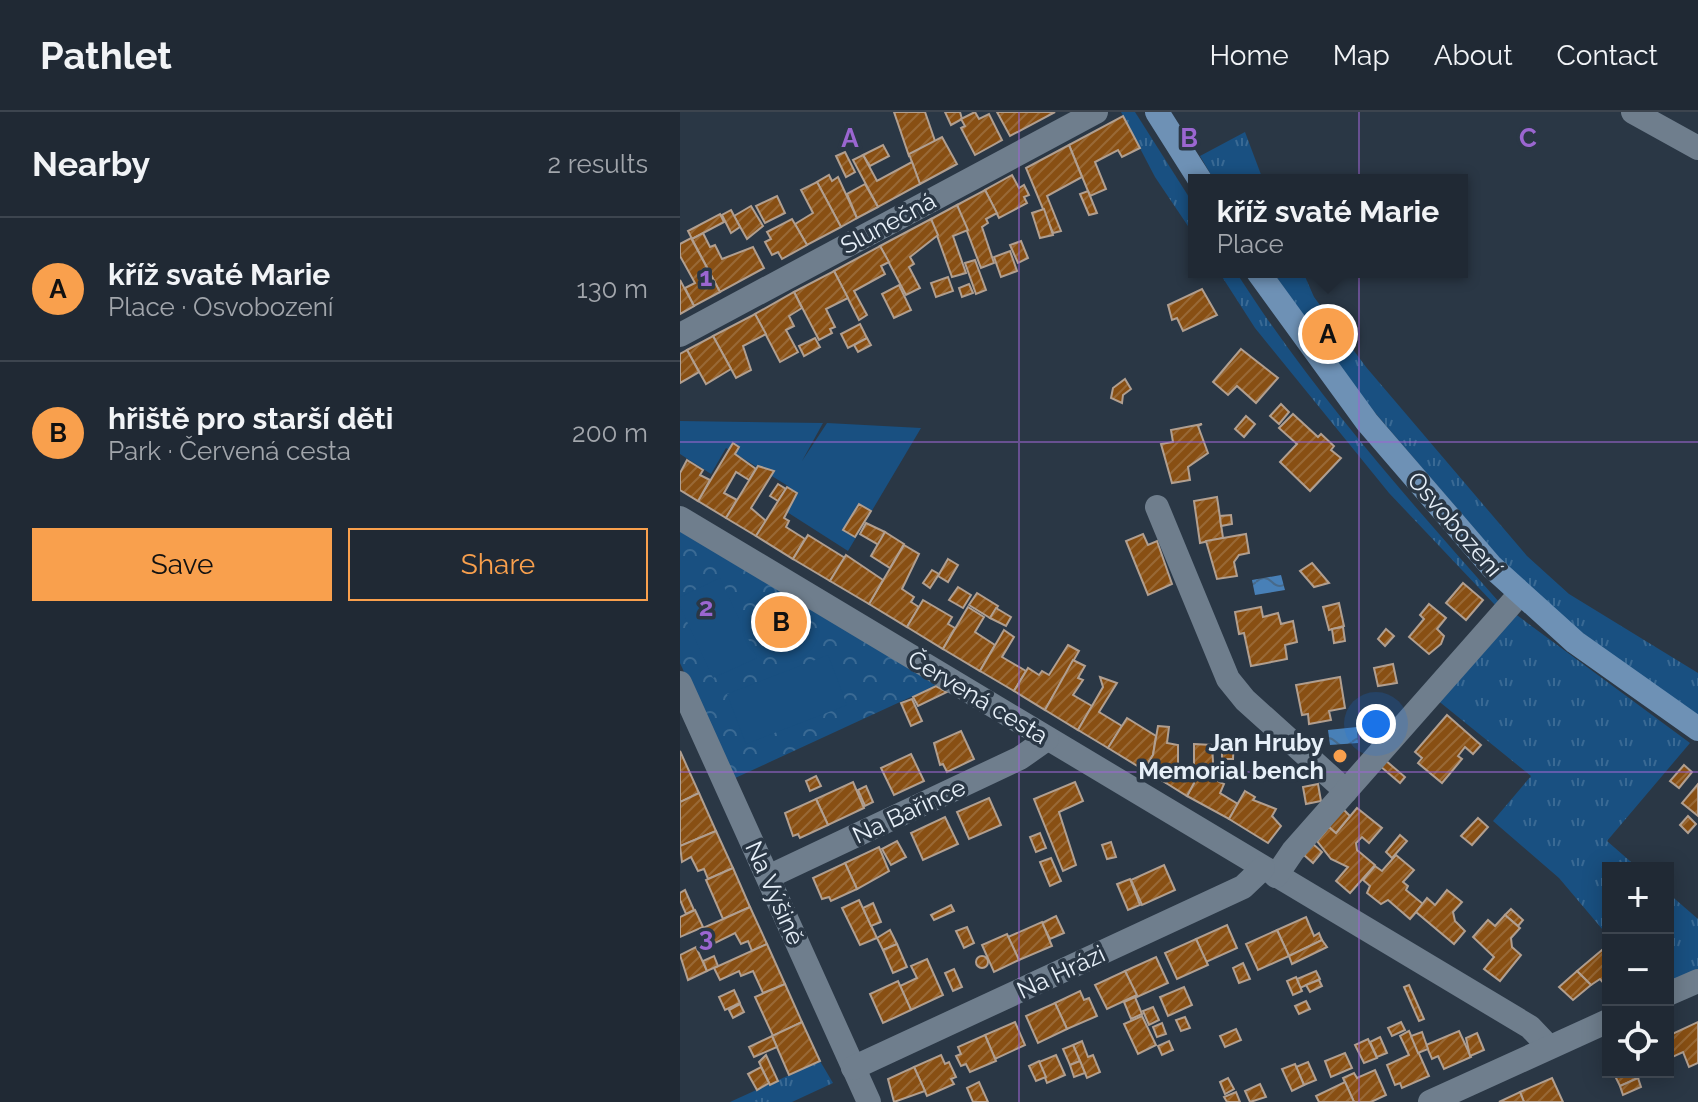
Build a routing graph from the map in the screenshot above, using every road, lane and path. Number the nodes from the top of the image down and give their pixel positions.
1 (1096, 112) edge
2 (1157, 112) edge
3 (1633, 112) edge
4 (1698, 148) edge
5 (1196, 174) edge
6 (1262, 278) edge
7 (680, 335) edge
8 (1157, 507) dead end
9 (680, 518) edge
10 (1519, 595) junction
11 (680, 683) edge
12 (1698, 729) edge
13 (1047, 739) junction
14 (1346, 791) junction
15 (1269, 872) junction
16 (768, 877) junction
17 (1698, 981) edge
18 (1674, 991) edge
19 (1602, 1024) edge
20 (1549, 1047) junction
21 (853, 1068) junction
22 (869, 1102) edge
23 (1430, 1102) edge

1 - 7 street, Slunečná
2 - 5 main road
3 - 4 street
6 - 10 main road, Osvobození
8 - 14 street
9 - 13 street, Červená cesta
10 - 12 main road, Osvobození
10 - 14 street
11 - 16 street, Na Výšině
13 - 15 street, Červená cesta
13 - 16 street, Na Bařince
14 - 15 street
15 - 20 street, Červená cesta
15 - 21 street, Na Hrázi
16 - 21 street, Na Výšině
17 - 18 street
19 - 20 street
20 - 23 street
21 - 22 street, Na Výšině

